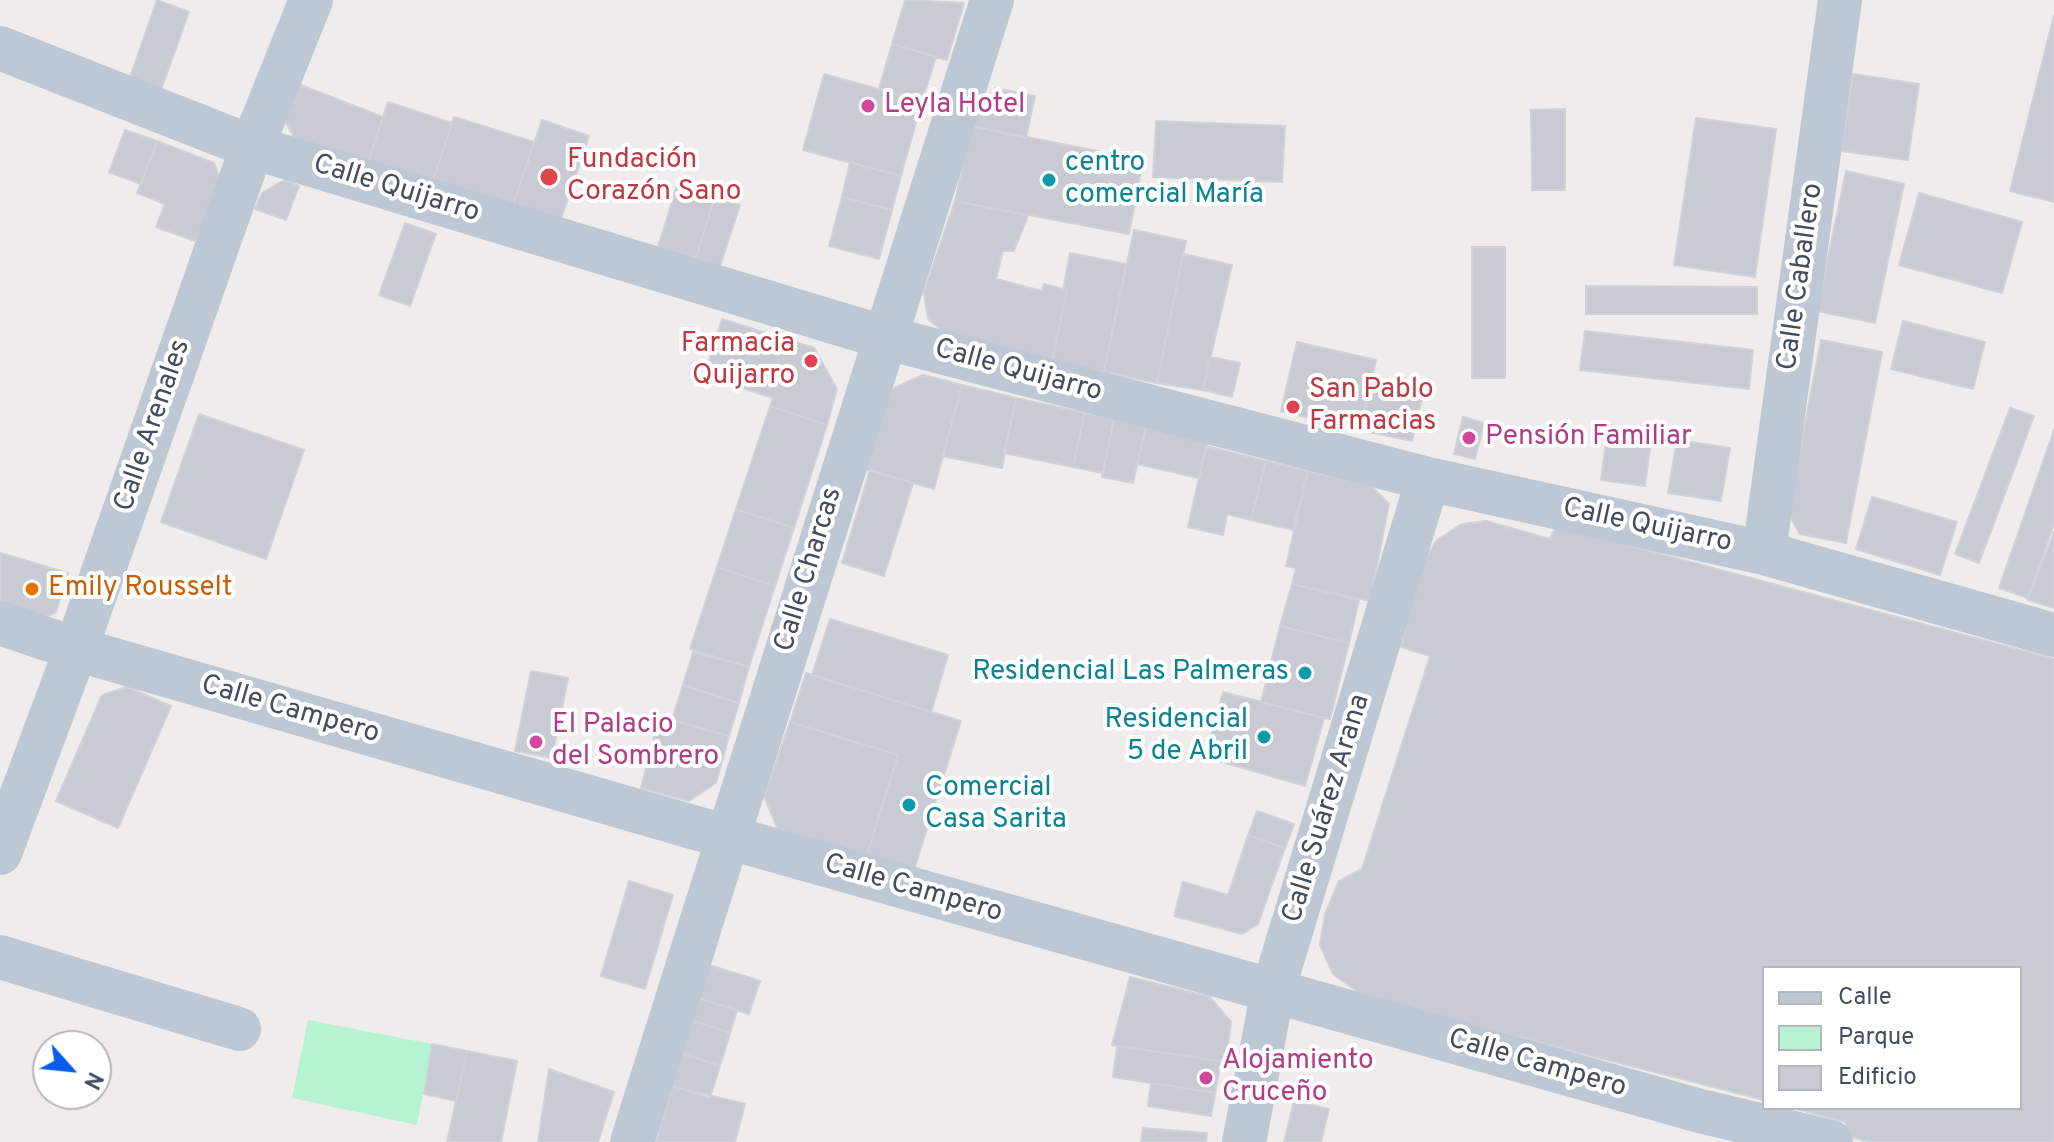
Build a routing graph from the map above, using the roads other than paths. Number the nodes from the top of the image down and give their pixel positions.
1 (311, 0) edge
2 (992, 0) edge
3 (1840, 0) edge
4 (0, 48) edge
5 (252, 147) junction
6 (883, 337) junction
7 (1428, 479) junction
8 (1764, 553) junction
9 (0, 623) edge
10 (2054, 635) edge
11 (76, 649) junction
12 (4, 831) edge
13 (727, 837) junction
14 (0, 957) edge
15 (1273, 990) junction
16 (239, 1029) dead end
17 (1700, 1126) edge
18 (632, 1142) edge
19 (1244, 1142) edge
20 (1831, 1142) edge

1 - 5 street, Calle Arenales
2 - 6 street, Calle Charcas
3 - 8 street, Calle Caballero
4 - 5 street, Calle Quijarro
5 - 6 street, Calle Quijarro
5 - 11 street, Calle Arenales
6 - 7 street, Calle Quijarro
6 - 13 street, Calle Charcas
7 - 8 street, Calle Quijarro
7 - 15 street, Calle Suárez Arana
8 - 10 street, Calle Quijarro
9 - 11 street, Calle Campero
11 - 12 street, Calle Arenales
11 - 13 street, Calle Campero
13 - 15 street, Calle Campero
13 - 18 street, Calle Charcas
14 - 16 street
15 - 17 street, Calle Campero
15 - 19 street, Calle Suárez Arana
17 - 20 street, Calle Campero

